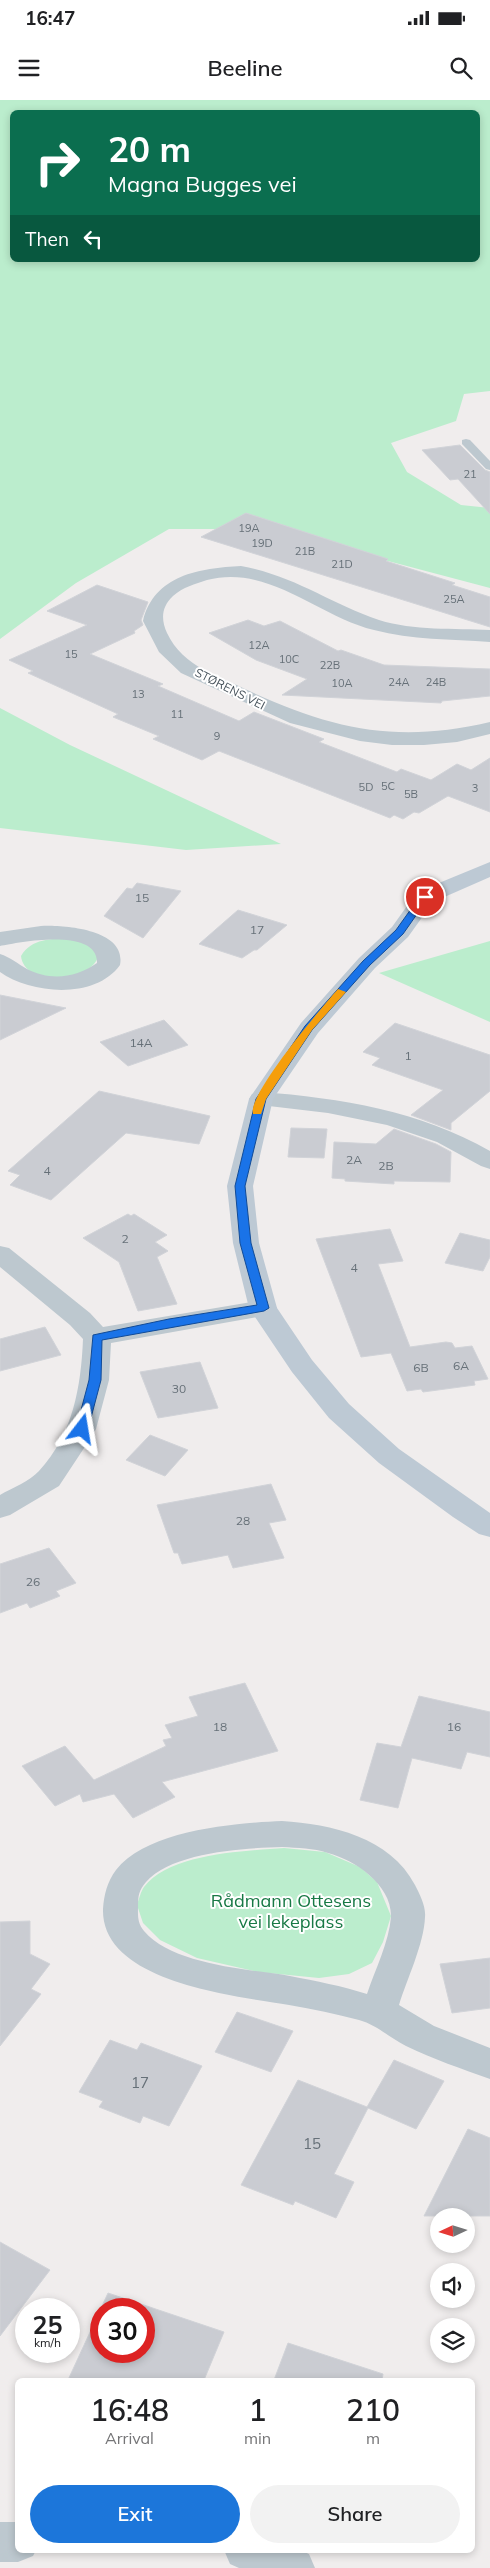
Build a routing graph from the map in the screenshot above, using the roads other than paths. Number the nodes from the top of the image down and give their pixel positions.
1 (466, 442) dead end
2 (490, 467) edge
3 (490, 636) edge
4 (490, 728) edge
5 (490, 868) edge
6 (0, 939) edge
7 (0, 960) edge
8 (261, 1099) junction
9 (490, 1161) edge
10 (0, 1254) edge
11 (264, 1308) junction
12 (97, 1338) junction
13 (0, 1508) edge
14 (490, 1527) edge
15 (379, 2012) junction
16 (490, 2064) edge
17 (0, 2542) edge
18 (15, 2542) edge
19 (253, 2553) edge
20 (294, 2568) edge

1 - 2 lane
3 - 4 street, STØRENS VEI
5 - 8 street
6 - 7 street
8 - 9 street
8 - 11 street
10 - 12 street
11 - 12 street
11 - 14 street
12 - 13 street
15 - 15 street
15 - 16 street
17 - 18 street
19 - 20 street

